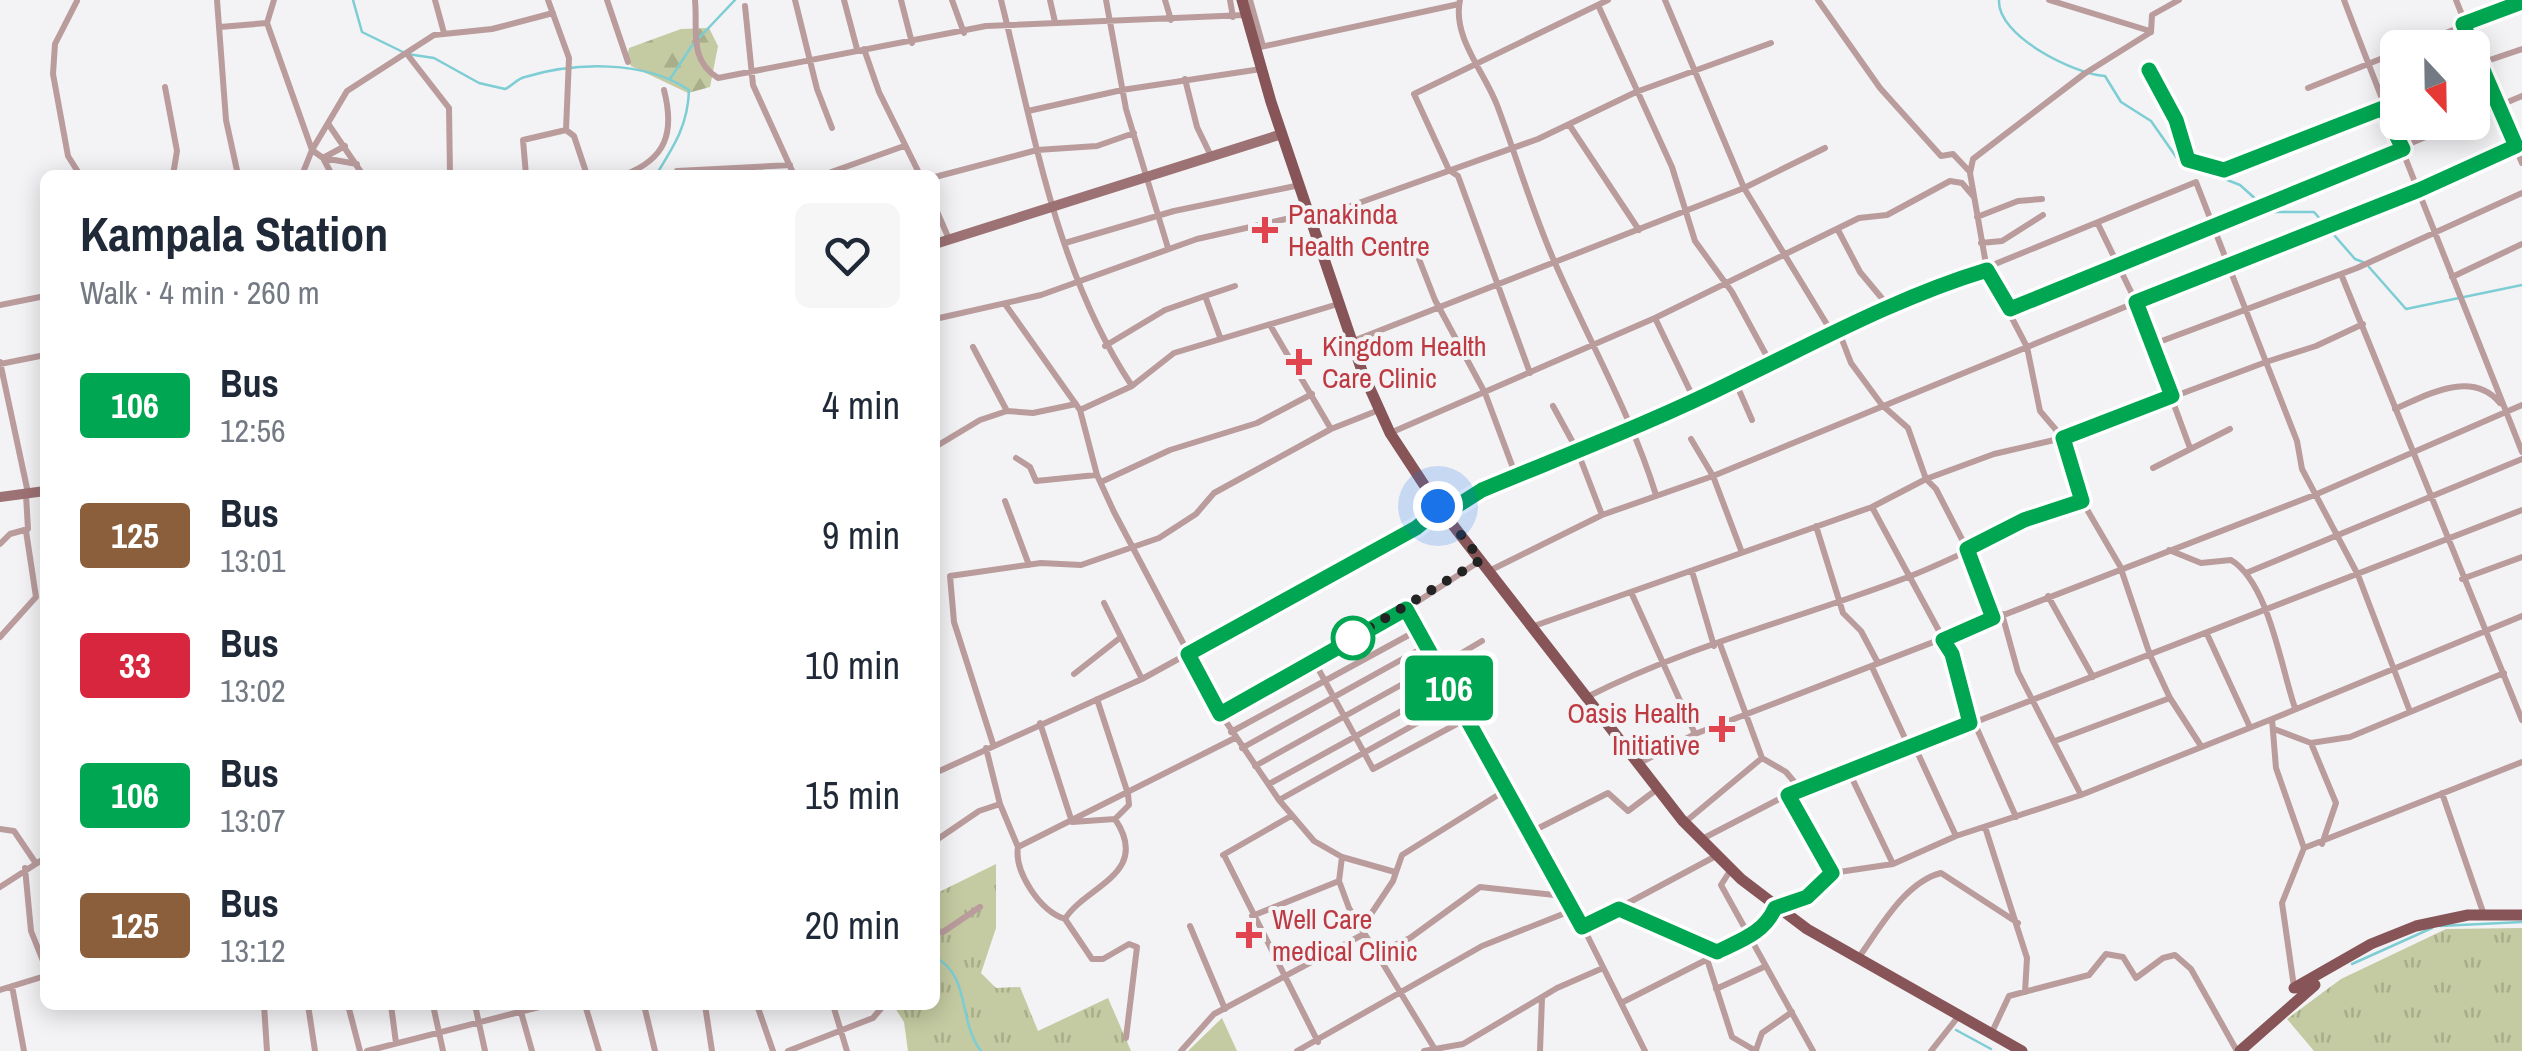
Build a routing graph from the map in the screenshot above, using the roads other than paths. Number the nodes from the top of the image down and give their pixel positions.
1 (217, 0) edge
2 (274, 0) edge
3 (434, 0) edge
4 (548, 0) edge
5 (607, 0) edge
6 (695, 0) edge
7 (795, 0) edge
8 (844, 0) edge
9 (901, 0) edge
10 (952, 0) edge
11 (1001, 0) edge
12 (1050, 0) edge
13 (1106, 0) edge
14 (1165, 0) edge
15 (1230, 0) edge
16 (1242, 0) edge
17 (1250, 0) edge
18 (1608, 0) edge
19 (1665, 0) edge
20 (1818, 0) edge
21 (2049, 0) edge
22 (2179, 0) edge
23 (2344, 0) edge
24 (2456, 0) edge
25 (77, 1) edge
26 (1459, 2) edge
27 (2522, 2) edge
28 (1593, 4) edge
29 (746, 6) dead end
30 (553, 13) junction
31 (1240, 16) junction
32 (1110, 18) junction
33 (1171, 20) junction
34 (1055, 22) junction
35 (267, 23) junction
36 (2463, 24) junction
37 (1008, 25) junction
38 (220, 28) junction
39 (2450, 30) edge
40 (2466, 30) edge
41 (2151, 32) junction
42 (444, 33) junction
43 (964, 33) junction
44 (912, 43) junction
45 (1771, 43) dead end
46 (1259, 47) junction
47 (2522, 48) edge
48 (861, 49) junction
49 (407, 54) junction
50 (810, 57) junction
51 (2490, 59) edge
52 (2380, 60) edge
53 (628, 62) dead end
54 (1476, 63) junction
55 (2366, 66) junction
56 (1261, 69) junction
57 (2149, 70) dead end
58 (1697, 72) junction
59 (751, 73) junction
60 (1185, 80) junction
61 (2490, 81) edge
62 (165, 87) dead end
63 (2308, 88) dead end
64 (664, 90) dead end
65 (1122, 90) junction
66 (1636, 92) junction
67 (2522, 96) edge
68 (2380, 101) edge
69 (2499, 103) junction
70 (2490, 108) edge
71 (2380, 109) edge
72 (1028, 111) junction
73 (329, 125) junction
74 (1570, 126) junction
75 (832, 128) dead end
76 (566, 130) junction
77 (1134, 133) junction
78 (1282, 134) junction
79 (2399, 140) edge
80 (2423, 140) edge
81 (2519, 145) edge
82 (345, 146) junction
83 (904, 146) junction
84 (1825, 148) dead end
85 (1512, 149) junction
86 (2403, 149) junction
87 (312, 150) junction
88 (1038, 150) junction
89 (1211, 156) junction
90 (323, 158) junction
91 (2522, 163) edge
92 (357, 164) junction
93 (790, 165) junction
94 (77, 170) edge
95 (174, 170) edge
96 (237, 170) edge
97 (304, 170) edge
98 (329, 170) edge
99 (360, 170) edge
100 (450, 170) edge
101 (525, 170) edge
102 (584, 170) edge
103 (638, 170) edge
104 (696, 170) edge
105 (792, 170) edge
106 (837, 170) edge
107 (917, 170) edge
108 (1449, 170) junction
109 (1970, 174) junction
110 (940, 177) edge
111 (1146, 177) junction
112 (1300, 185) junction
113 (1744, 188) junction
114 (2419, 190) junction
115 (2522, 192) edge
116 (1974, 198) junction
117 (2042, 198) dead end
118 (1053, 206) junction
119 (1686, 210) junction
120 (2043, 215) dead end
121 (1156, 216) junction
122 (940, 217) edge
123 (1310, 217) junction
124 (1977, 218) junction
125 (2098, 223) junction
126 (2213, 226) junction
127 (1639, 230) junction
128 (1838, 230) junction
129 (2436, 235) junction
130 (950, 239) junction
131 (940, 242) edge
132 (1981, 242) junction
133 (1065, 243) junction
134 (2522, 244) edge
135 (1168, 248) junction
136 (1417, 254) dead end
137 (1781, 256) junction
138 (1554, 262) junction
139 (2114, 264) junction
140 (2229, 266) junction
141 (1987, 270) junction
142 (2341, 274) junction
143 (2452, 277) junction
144 (1495, 282) junction
145 (1080, 283) junction
146 (1236, 286) dead end
147 (1724, 286) junction
148 (1204, 296) junction
149 (40, 297) edge
150 (2136, 302) junction
151 (1005, 304) junction
152 (1338, 304) junction
153 (0, 305) edge
154 (1442, 306) junction
155 (1890, 308) junction
156 (2010, 309) junction
157 (2247, 312) junction
158 (940, 318) edge
159 (1656, 318) junction
160 (2363, 324) junction
161 (1270, 325) junction
162 (1831, 331) junction
163 (1220, 337) junction
164 (1352, 341) junction
165 (1592, 345) junction
166 (2151, 345) junction
167 (1106, 346) junction
168 (972, 347) dead end
169 (2027, 348) junction
170 (40, 356) edge
171 (1770, 362) junction
172 (2266, 362) junction
173 (0, 364) edge
174 (1530, 374) junction
175 (1735, 382) junction
176 (1132, 386) junction
177 (1485, 393) junction
178 (1312, 394) junction
179 (2172, 396) junction
180 (1694, 399) junction
181 (1882, 405) junction
182 (2522, 405) edge
183 (1554, 406) dead end
184 (1078, 407) junction
185 (2395, 408) junction
186 (2505, 409) junction
187 (1379, 410) junction
188 (1008, 411) junction
189 (1752, 420) dead end
190 (1633, 426) junction
191 (2230, 428) dead end
192 (1331, 429) junction
193 (1390, 433) junction
194 (2063, 438) junction
195 (1691, 439) dead end
196 (940, 444) edge
197 (2190, 448) junction
198 (1577, 450) junction
199 (2412, 450) junction
200 (2522, 455) edge
201 (1016, 458) dead end
202 (2153, 468) dead end
203 (1516, 476) junction
204 (1713, 476) junction
205 (1099, 478) junction
206 (1926, 479) junction
207 (40, 493) edge
208 (2317, 494) junction
209 (27, 495) junction
210 (1656, 495) junction
211 (2431, 495) junction
212 (0, 497) edge
213 (1006, 501) dead end
214 (2082, 501) junction
215 (1442, 507) junction
216 (1872, 507) junction
217 (2522, 510) edge
218 (1602, 514) junction
219 (1816, 525) junction
220 (26, 531) junction
221 (2337, 532) junction
222 (2448, 539) junction
223 (0, 544) edge
224 (1134, 546) junction
225 (1967, 549) junction
226 (1741, 550) junction
227 (2169, 550) junction
228 (2522, 556) edge
229 (1481, 560) junction
230 (1029, 566) junction
231 (2120, 566) junction
232 (1491, 570) junction
233 (1692, 571) junction
234 (2246, 573) junction
235 (2358, 574) junction
236 (1912, 575) junction
237 (40, 577) edge
238 (2462, 579) junction
239 (40, 583) edge
240 (1630, 592) junction
241 (2048, 596) junction
242 (1839, 602) junction
243 (1104, 603) dead end
244 (1406, 609) junction
245 (2265, 610) junction
246 (2002, 614) junction
247 (2522, 616) edge
248 (1993, 618) junction
249 (1534, 626) junction
250 (1418, 630) junction
251 (2486, 631) junction
252 (2207, 634) junction
253 (0, 637) edge
254 (1122, 637) junction
255 (1943, 640) junction
256 (1482, 641) dead end
257 (1717, 645) junction
258 (1426, 646) junction
259 (1188, 654) junction
260 (2150, 655) junction
261 (1314, 661) junction
262 (1662, 661) junction
263 (1486, 664) dead end
264 (1875, 665) junction
265 (1437, 666) junction
266 (2392, 668) junction
267 (1074, 674) dead end
268 (2504, 674) junction
269 (2093, 676) junction
270 (1142, 680) junction
271 (1325, 681) junction
272 (1489, 683) dead end
273 (1448, 684) junction
274 (1334, 697) junction
275 (1586, 697) junction
276 (2034, 698) junction
277 (2170, 698) junction
278 (1096, 699) junction
279 (1456, 701) junction
280 (2295, 708) junction
281 (2409, 709) junction
282 (1748, 713) junction
283 (1220, 714) junction
284 (1344, 716) junction
285 (2521, 716) edge
286 (1466, 719) junction
287 (2272, 719) junction
288 (1972, 722) junction
289 (1040, 723) junction
290 (2250, 725) dead end
291 (2274, 729) junction
292 (1356, 734) junction
293 (1695, 734) junction
294 (1233, 735) junction
295 (2055, 741) junction
296 (2312, 743) junction
297 (990, 746) junction
298 (1911, 746) junction
299 (2202, 746) junction
300 (1242, 748) junction
301 (1365, 751) junction
302 (1762, 758) junction
303 (2522, 762) edge
304 (1637, 765) junction
305 (1256, 766) junction
306 (940, 771) edge
307 (1849, 772) junction
308 (1268, 784) junction
309 (1506, 790) junction
310 (1656, 790) dead end
311 (1802, 790) junction
312 (1128, 794) junction
313 (2442, 794) junction
314 (1788, 795) junction
315 (2080, 795) junction
316 (1279, 800) junction
317 (1000, 804) junction
318 (1291, 816) junction
319 (2016, 817) junction
320 (1115, 819) junction
321 (1072, 822) junction
322 (1684, 823) junction
323 (1985, 827) junction
324 (0, 829) edge
325 (1529, 833) junction
326 (1956, 836) junction
327 (940, 837) edge
328 (1701, 840) junction
329 (2322, 844) junction
330 (1018, 847) junction
331 (2304, 848) junction
332 (1716, 856) junction
333 (1342, 857) junction
334 (40, 860) edge
335 (35, 862) junction
336 (1893, 864) junction
337 (26, 868) junction
338 (1731, 870) junction
339 (1395, 872) junction
340 (1832, 873) junction
341 (1338, 881) junction
342 (1, 886) edge
343 (28, 888) junction
344 (1565, 896) junction
345 (980, 907) dead end
346 (1775, 908) junction
347 (1619, 909) junction
348 (1574, 910) junction
349 (2484, 915) junction
350 (2522, 915) edge
351 (1252, 916) junction
352 (1065, 919) junction
353 (2018, 923) junction
354 (1190, 926) dead end
355 (1582, 927) junction
356 (940, 931) edge
357 (1363, 931) junction
358 (1750, 936) junction
359 (1717, 952) junction
360 (1377, 953) junction
361 (40, 954) edge
362 (1707, 959) junction
363 (1858, 960) dead end
364 (1766, 966) junction
365 (1604, 968) junction
366 (40, 978) edge
367 (1284, 978) junction
368 (12, 986) junction
369 (2294, 988) junction
370 (0, 990) edge
371 (1716, 990) junction
372 (1402, 992) junction
373 (2025, 992) junction
374 (1542, 996) junction
375 (1621, 1003) junction
376 (1225, 1008) junction
377 (264, 1010) edge
378 (309, 1010) edge
379 (350, 1010) edge
380 (392, 1010) edge
381 (434, 1010) edge
382 (476, 1010) edge
383 (512, 1010) edge
384 (520, 1010) edge
385 (587, 1010) edge
386 (645, 1010) edge
387 (706, 1010) edge
388 (760, 1010) edge
389 (834, 1010) edge
390 (880, 1010) edge
391 (1792, 1012) junction
392 (1958, 1017) junction
393 (478, 1020) junction
394 (840, 1031) junction
395 (440, 1032) junction
396 (1991, 1034) junction
397 (1126, 1038) dead end
398 (1318, 1042) junction
399 (396, 1043) junction
400 (1745, 1045) junction
401 (1434, 1049) edge
402 (24, 1051) edge
403 (266, 1051) edge
404 (316, 1051) edge
405 (364, 1051) edge
406 (443, 1051) edge
407 (486, 1051) edge
408 (532, 1051) edge
409 (599, 1051) edge
410 (655, 1051) edge
411 (712, 1051) edge
412 (773, 1051) edge
413 (788, 1051) edge
414 (847, 1051) edge
415 (1180, 1051) edge
416 (1297, 1051) edge
417 (1424, 1051) edge
418 (1540, 1051) edge
419 (1646, 1051) edge
420 (1734, 1051) edge
421 (1756, 1051) edge
422 (1813, 1051) edge
423 (1931, 1051) edge
424 (2022, 1051) edge
425 (2238, 1051) edge

1 - 38 street
2 - 35 street
3 - 42 street
4 - 30 street
5 - 53 street
6 - 59 street
7 - 50 street
8 - 48 street
9 - 44 street
10 - 43 street
11 - 37 street
12 - 34 street
13 - 32 street
14 - 33 street
15 - 31 street
16 - 31 main road
17 - 46 street
18 - 28 street
19 - 58 street
20 - 109 street
21 - 41 street
22 - 41 street
23 - 55 street
24 - 36 street
25 - 94 street
26 - 46 street
26 - 54 street
27 - 36 street
28 - 54 street
28 - 66 street
29 - 59 street
30 - 42 street
30 - 76 street
31 - 33 street
31 - 46 main road
32 - 33 street
32 - 34 street
32 - 65 street
34 - 37 street
35 - 38 street
35 - 87 street
36 - 39 street
36 - 40 street
37 - 43 street
37 - 72 street
38 - 96 street
41 - 109 street
42 - 49 street
43 - 44 street
44 - 48 street
45 - 58 street
46 - 56 main road
47 - 51 street
48 - 50 street
48 - 83 street
49 - 73 street
49 - 100 street
50 - 59 street
50 - 75 street
52 - 55 street
54 - 85 street
54 - 108 street
55 - 63 street
55 - 68 street
56 - 60 street
56 - 78 main road
57 - 71 street
58 - 66 street
58 - 113 street
59 - 93 street
60 - 65 street
60 - 89 street
61 - 69 street
62 - 95 street
64 - 103 street
65 - 72 street
65 - 77 street
66 - 74 street
66 - 119 street
67 - 69 street
69 - 70 street
69 - 81 street
72 - 88 street
73 - 82 street
73 - 87 street
74 - 85 street
74 - 127 street
76 - 101 street
76 - 102 street
77 - 88 street
77 - 111 street
78 - 89 street
78 - 112 main road
79 - 86 street
80 - 86 street
81 - 91 street
81 - 114 street
82 - 90 street
82 - 92 street
83 - 106 street
83 - 107 street
84 - 113 street
85 - 108 street
85 - 138 street
86 - 114 street
86 - 126 street
87 - 90 street
87 - 97 street
88 - 110 street
88 - 118 street
89 - 111 street
90 - 92 street
90 - 98 street
92 - 99 street
93 - 104 street
93 - 105 street
108 - 123 street
108 - 144 street
109 - 116 street
111 - 118 street
111 - 121 street
112 - 121 street
112 - 123 main road
113 - 119 street
113 - 137 street
114 - 129 street
114 - 140 street
115 - 129 street
116 - 124 street
116 - 128 street
117 - 124 street
118 - 130 street
118 - 133 street
119 - 127 street
119 - 147 street
120 - 132 street
121 - 133 street
121 - 135 street
122 - 130 street
123 - 135 street
123 - 152 main road
124 - 132 street
125 - 126 street
125 - 139 street
125 - 141 street
126 - 139 street
126 - 140 street
127 - 138 street
128 - 137 street
128 - 155 street
129 - 142 street
129 - 143 street
130 - 131 street
132 - 141 street
133 - 145 street
134 - 143 street
135 - 145 street
136 - 154 street
137 - 147 street
137 - 162 street
138 - 144 street
138 - 165 street
139 - 150 street
139 - 156 street
140 - 150 street
140 - 157 street
141 - 155 street
141 - 156 street
142 - 157 street
142 - 160 street
143 - 186 street
144 - 154 street
144 - 174 street
145 - 151 street
145 - 167 street
146 - 148 street
147 - 159 street
147 - 171 street
148 - 163 street
148 - 167 street
149 - 153 street
150 - 166 street
150 - 169 street
151 - 158 street
151 - 184 street
152 - 161 street
152 - 164 main road
154 - 164 street
154 - 177 street
155 - 162 street
156 - 169 street
157 - 166 street
157 - 172 street
159 - 165 street
159 - 180 street
160 - 172 street
160 - 185 street
161 - 163 street
161 - 178 street
162 - 171 street
162 - 181 street
163 - 176 street
164 - 187 main road
165 - 174 street
165 - 190 street
166 - 179 street
167 - 176 street
168 - 188 street
169 - 181 street
169 - 194 street
170 - 173 street
171 - 175 street
172 - 179 street
172 - 208 street
173 - 209 street
174 - 177 street
175 - 180 street
175 - 189 street
176 - 184 street
177 - 193 street
177 - 203 street
178 - 192 street
178 - 205 street
179 - 194 street
179 - 197 street
180 - 190 street
181 - 204 street
181 - 206 street
182 - 186 street
183 - 198 street
184 - 188 street
184 - 205 street
185 - 186 street
185 - 199 street
186 - 199 street
186 - 200 street
187 - 192 street
187 - 193 main road
188 - 196 street
190 - 198 street
190 - 210 street
191 - 197 street
192 - 224 street
193 - 215 main road
194 - 206 street
194 - 214 street
195 - 204 street
197 - 202 street
198 - 203 street
198 - 218 street
199 - 208 street
199 - 211 street
200 - 211 street
201 - 205 street
203 - 215 street
204 - 210 street
204 - 226 street
205 - 224 street
206 - 216 street
206 - 225 street
207 - 209 street
208 - 221 street
208 - 227 street
209 - 212 street
209 - 220 street
210 - 218 street
211 - 221 street
211 - 222 street
213 - 230 street
214 - 225 street
214 - 231 street
215 - 229 main road
215 - 259 street
216 - 219 street
216 - 236 street
217 - 222 street
218 - 232 street
219 - 226 street
219 - 242 street
220 - 223 street
220 - 237 street
221 - 234 street
221 - 235 street
222 - 235 street
222 - 238 street
224 - 230 street
224 - 259 street
225 - 236 street
225 - 248 street
226 - 233 street
227 - 231 street
227 - 234 street
228 - 238 street
229 - 232 main road
229 - 244 street
230 - 297 street
231 - 241 street
231 - 260 street
232 - 249 main road
233 - 240 street
233 - 257 street
234 - 245 street
235 - 245 street
235 - 266 street
236 - 242 street
236 - 255 street
238 - 251 street
239 - 253 street
240 - 249 street
240 - 262 street
241 - 246 street
241 - 269 street
242 - 257 street
242 - 264 street
243 - 254 street
244 - 250 street
244 - 261 street
245 - 252 street
245 - 280 street
246 - 248 street
246 - 276 street
247 - 251 street
248 - 255 street
249 - 275 main road
250 - 258 street
250 - 271 street
251 - 266 street
251 - 268 street
252 - 260 street
252 - 290 street
254 - 267 street
254 - 270 street
255 - 264 street
255 - 288 street
256 - 265 street
257 - 262 street
257 - 282 street
258 - 265 street
258 - 274 street
259 - 270 street
259 - 283 street
260 - 269 street
260 - 277 street
261 - 271 street
261 - 283 street
262 - 275 street
262 - 293 street
263 - 273 street
264 - 282 street
264 - 298 street
265 - 273 street
265 - 284 street
266 - 280 street
266 - 281 street
268 - 281 street
268 - 285 street
269 - 276 street
270 - 278 street
271 - 274 street
271 - 294 street
272 - 279 street
273 - 279 street
273 - 292 street
274 - 284 street
274 - 300 street
275 - 304 main road
276 - 288 street
276 - 295 street
277 - 295 street
277 - 299 street
278 - 289 street
278 - 312 street
279 - 286 street
279 - 301 street
280 - 287 street
281 - 296 street
282 - 293 street
282 - 302 street
283 - 294 street
284 - 292 street
284 - 305 street
286 - 301 street
286 - 309 street
287 - 291 street
287 - 299 street
288 - 298 street
288 - 319 street
289 - 297 street
289 - 321 street
291 - 296 street
291 - 331 street
292 - 301 street
292 - 308 street
293 - 304 street
294 - 300 street
294 - 312 street
295 - 315 street
296 - 329 street
297 - 306 street
297 - 317 street
298 - 307 street
298 - 326 street
299 - 315 street
300 - 305 street
301 - 316 street
302 - 311 street
302 - 322 street
303 - 313 street
304 - 322 main road
305 - 308 street
307 - 311 street
307 - 336 street
308 - 316 street
309 - 325 street
309 - 339 street
310 - 325 street
311 - 314 street
312 - 320 street
312 - 321 street
313 - 329 street
313 - 349 street
314 - 328 street
314 - 340 street
315 - 319 street
316 - 318 street
317 - 327 street
317 - 330 street
318 - 333 street
318 - 351 street
319 - 323 street
320 - 321 street
320 - 352 street
321 - 330 street
322 - 328 main road
323 - 326 street
323 - 353 street
324 - 335 street
325 - 344 street
326 - 336 street
328 - 332 main road
329 - 331 street
330 - 352 street
331 - 369 street
332 - 338 main road
332 - 347 street
333 - 339 street
333 - 341 street
334 - 335 street
335 - 337 street
336 - 340 street
337 - 342 street
337 - 343 street
338 - 346 main road
338 - 358 street
339 - 357 street
340 - 346 street
341 - 351 street
341 - 357 street
342 - 343 street
343 - 361 street
344 - 348 street
344 - 360 street
345 - 356 street
346 - 358 street
346 - 392 main road
347 - 355 street
347 - 359 street
348 - 355 street
348 - 372 street
349 - 350 main road
349 - 369 main road
351 - 367 street
352 - 397 street
353 - 363 street
353 - 373 street
354 - 376 street
355 - 365 street
357 - 360 street
357 - 367 street
358 - 359 street
358 - 364 street
359 - 362 street
360 - 372 street
362 - 371 street
362 - 375 street
364 - 371 street
364 - 391 street
365 - 374 street
365 - 375 street
366 - 368 street
367 - 376 street
367 - 398 street
368 - 370 street
368 - 402 street
369 - 425 main road
371 - 400 street
372 - 398 street
372 - 401 street
373 - 396 street
373 - 425 street
374 - 401 street
374 - 418 street
375 - 419 street
376 - 415 street
377 - 403 street
378 - 404 street
379 - 405 street
380 - 399 street
381 - 395 street
382 - 393 street
383 - 393 street
384 - 408 street
385 - 409 street
386 - 410 street
387 - 411 street
388 - 412 street
389 - 394 street
390 - 394 street
391 - 421 street
391 - 422 street
392 - 396 main road
392 - 423 street
393 - 395 street
393 - 407 street
394 - 413 street
394 - 414 street
395 - 399 street
395 - 406 street
396 - 424 main road
398 - 416 street
399 - 405 street
400 - 420 street
400 - 421 street
401 - 417 street

